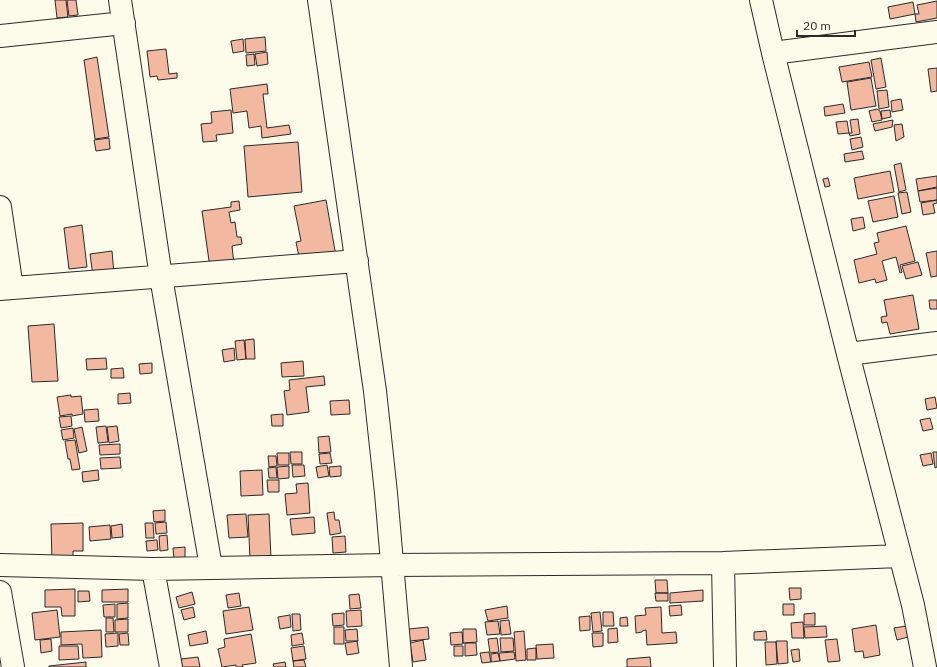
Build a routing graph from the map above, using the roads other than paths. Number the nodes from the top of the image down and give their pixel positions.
1 (120, 0) edge
2 (319, 0) edge
3 (761, 0) edge
4 (124, 23) junction
5 (937, 32) edge
6 (0, 36) edge
7 (773, 53) junction
8 (0, 207) edge
9 (357, 261) junction
10 (161, 276) junction
11 (6, 288) edge
12 (937, 343) edge
13 (848, 354) junction
14 (900, 556) junction
15 (723, 563) junction
16 (0, 565) edge
17 (392, 565) junction
18 (212, 567) junction
19 (154, 569) junction
20 (0, 592) edge
21 (13, 667) edge
22 (171, 667) edge
23 (401, 667) edge
24 (725, 667) edge
25 (925, 667) edge

1 - 4 street
2 - 9 street
3 - 7 street
4 - 6 street
4 - 10 street
5 - 7 street
7 - 13 street
8 - 11 street
9 - 10 street
9 - 17 street
10 - 11 street
10 - 18 street
12 - 13 street
13 - 14 street
14 - 15 street
14 - 25 street
15 - 17 street
15 - 24 street
16 - 19 street
17 - 18 street
17 - 23 street
18 - 19 street
19 - 22 street
20 - 21 street

